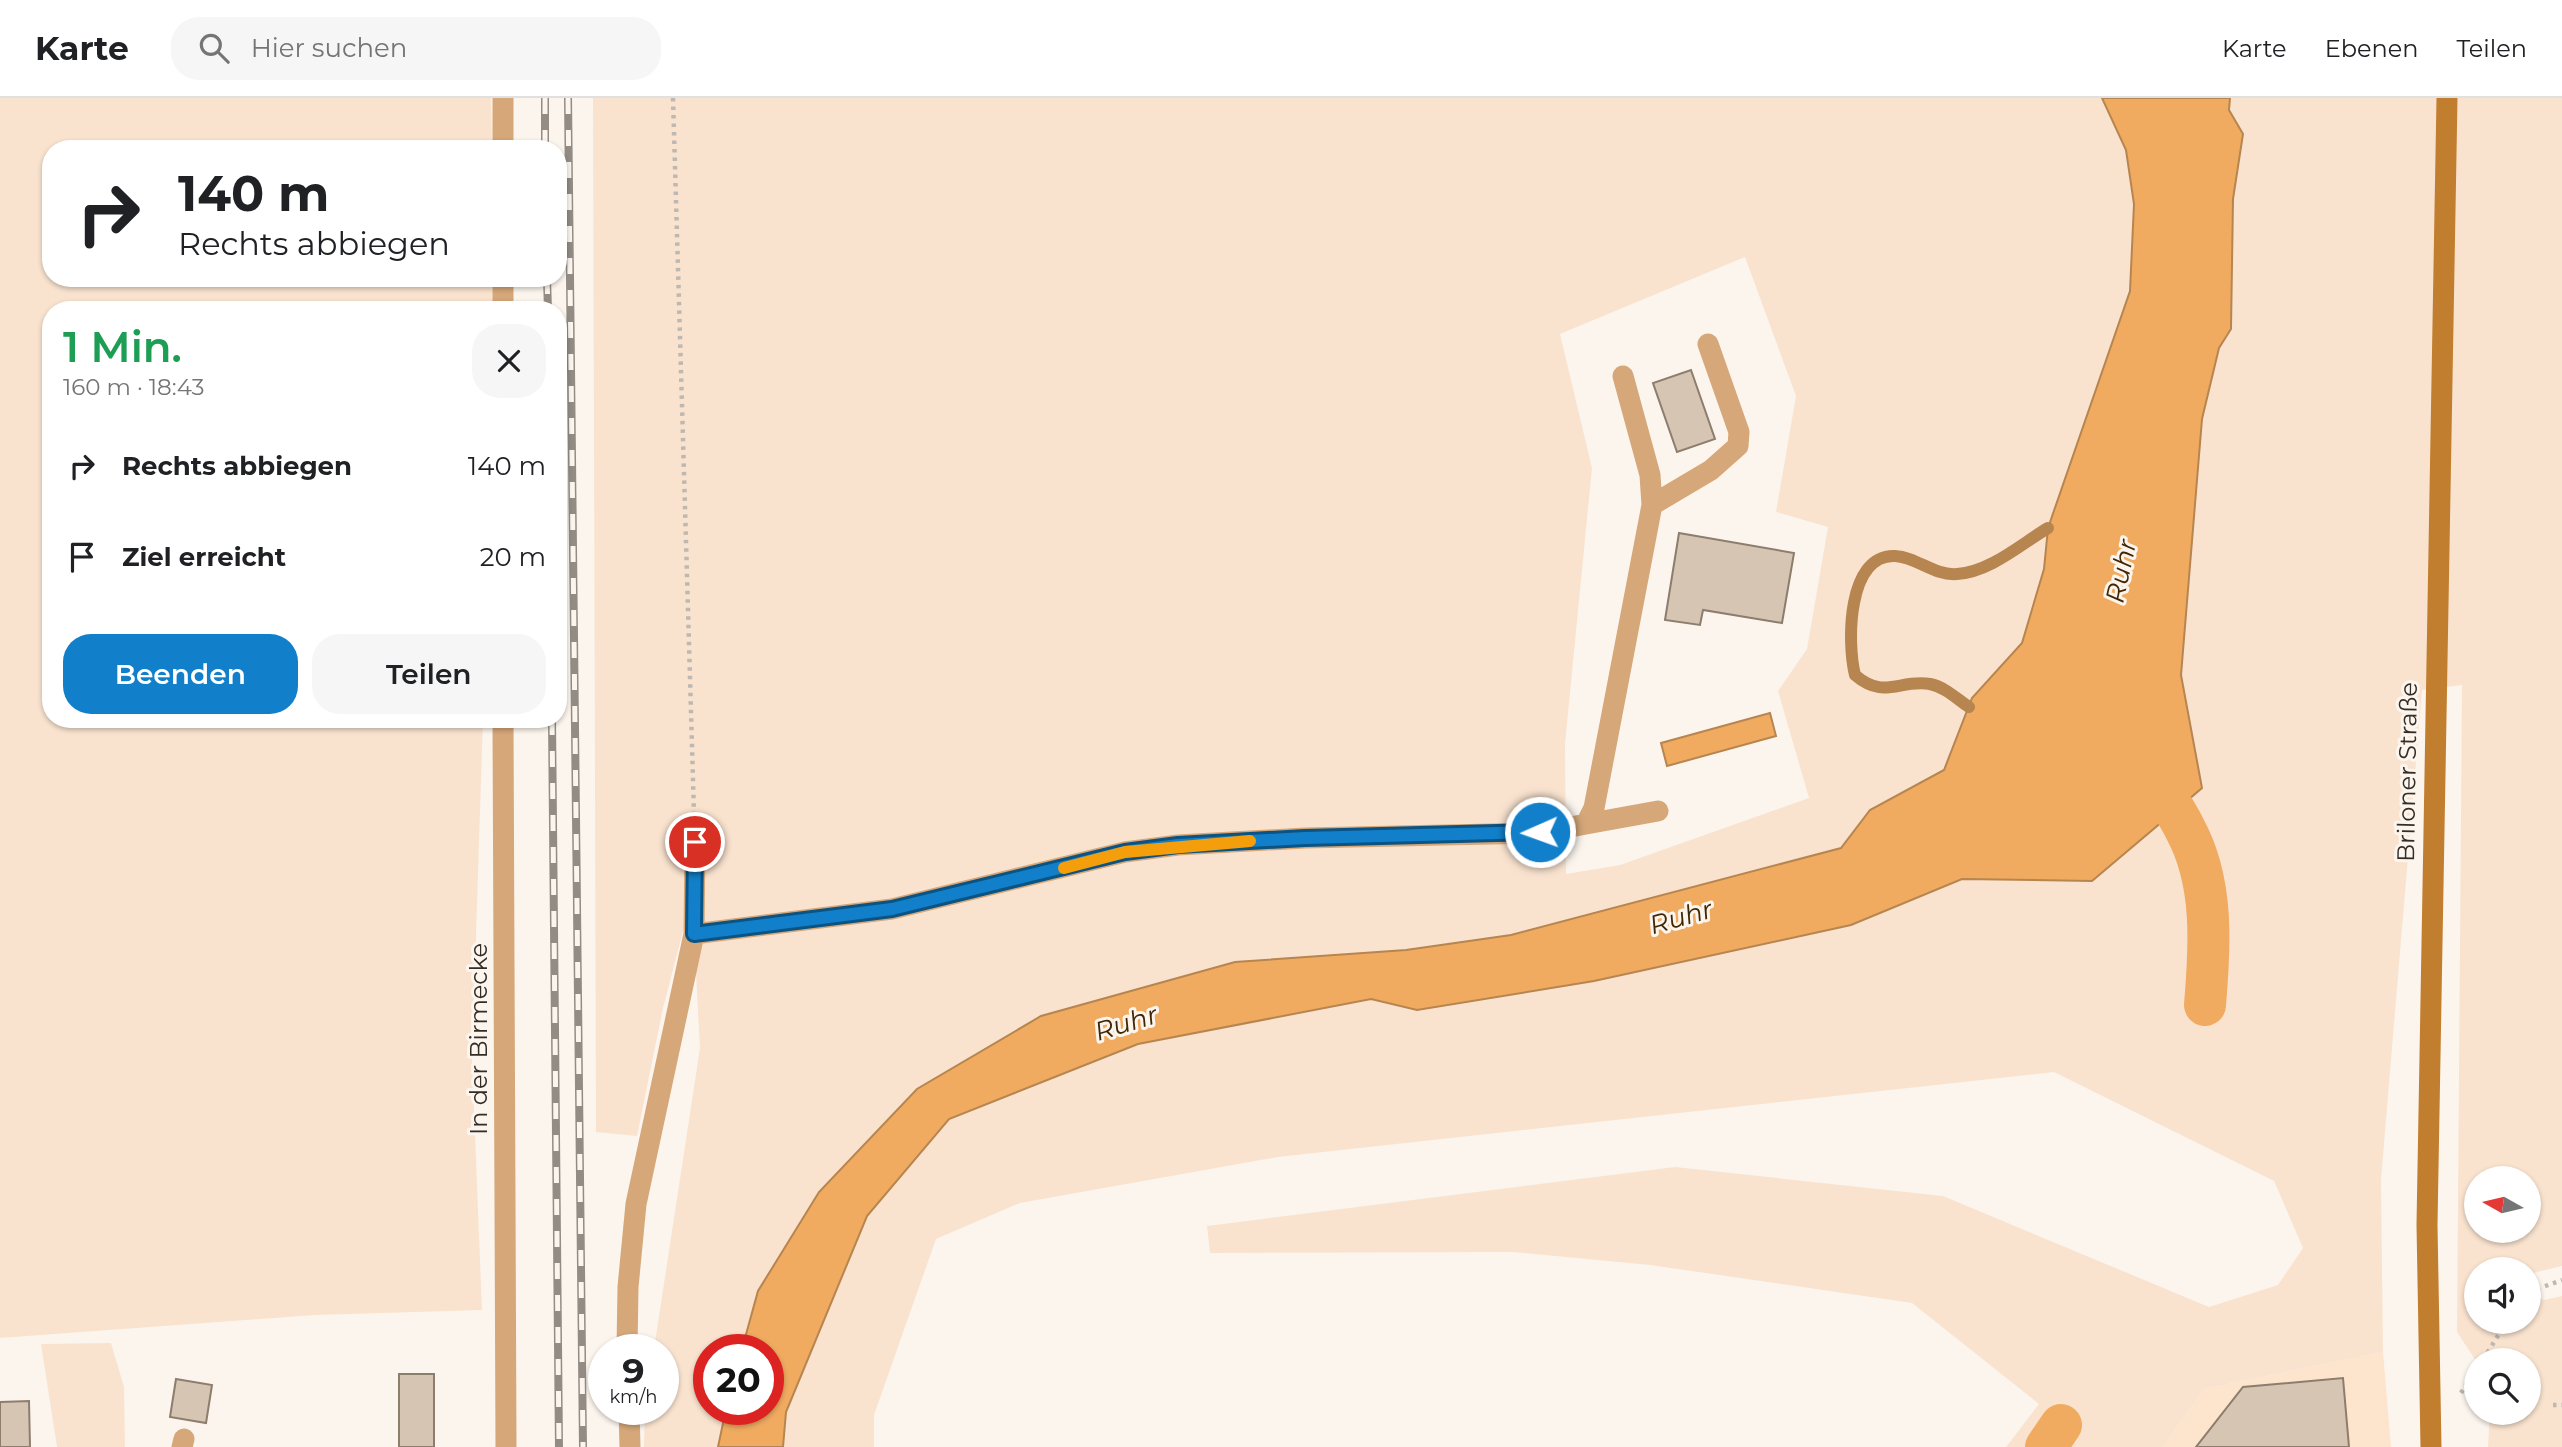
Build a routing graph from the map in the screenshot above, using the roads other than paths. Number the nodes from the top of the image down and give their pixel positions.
1 (503, 98) edge
2 (2447, 98) edge
3 (503, 140) edge
4 (1708, 344) dead end
5 (1623, 376) dead end
6 (1652, 505) junction
7 (503, 728) edge
8 (1658, 811) dead end
9 (1586, 824) junction
10 (695, 842) road end
11 (694, 934) junction
12 (627, 1334) edge
13 (629, 1425) edge
14 (506, 1447) edge
15 (630, 1447) edge
16 (2431, 1447) edge

1 - 3 street
2 - 16 main road, Briloner Straße
4 - 6 street
5 - 6 street
6 - 9 street
7 - 14 street, In der Birmecke
8 - 9 street
9 - 11 street
10 - 11 street
11 - 12 street
13 - 15 street

